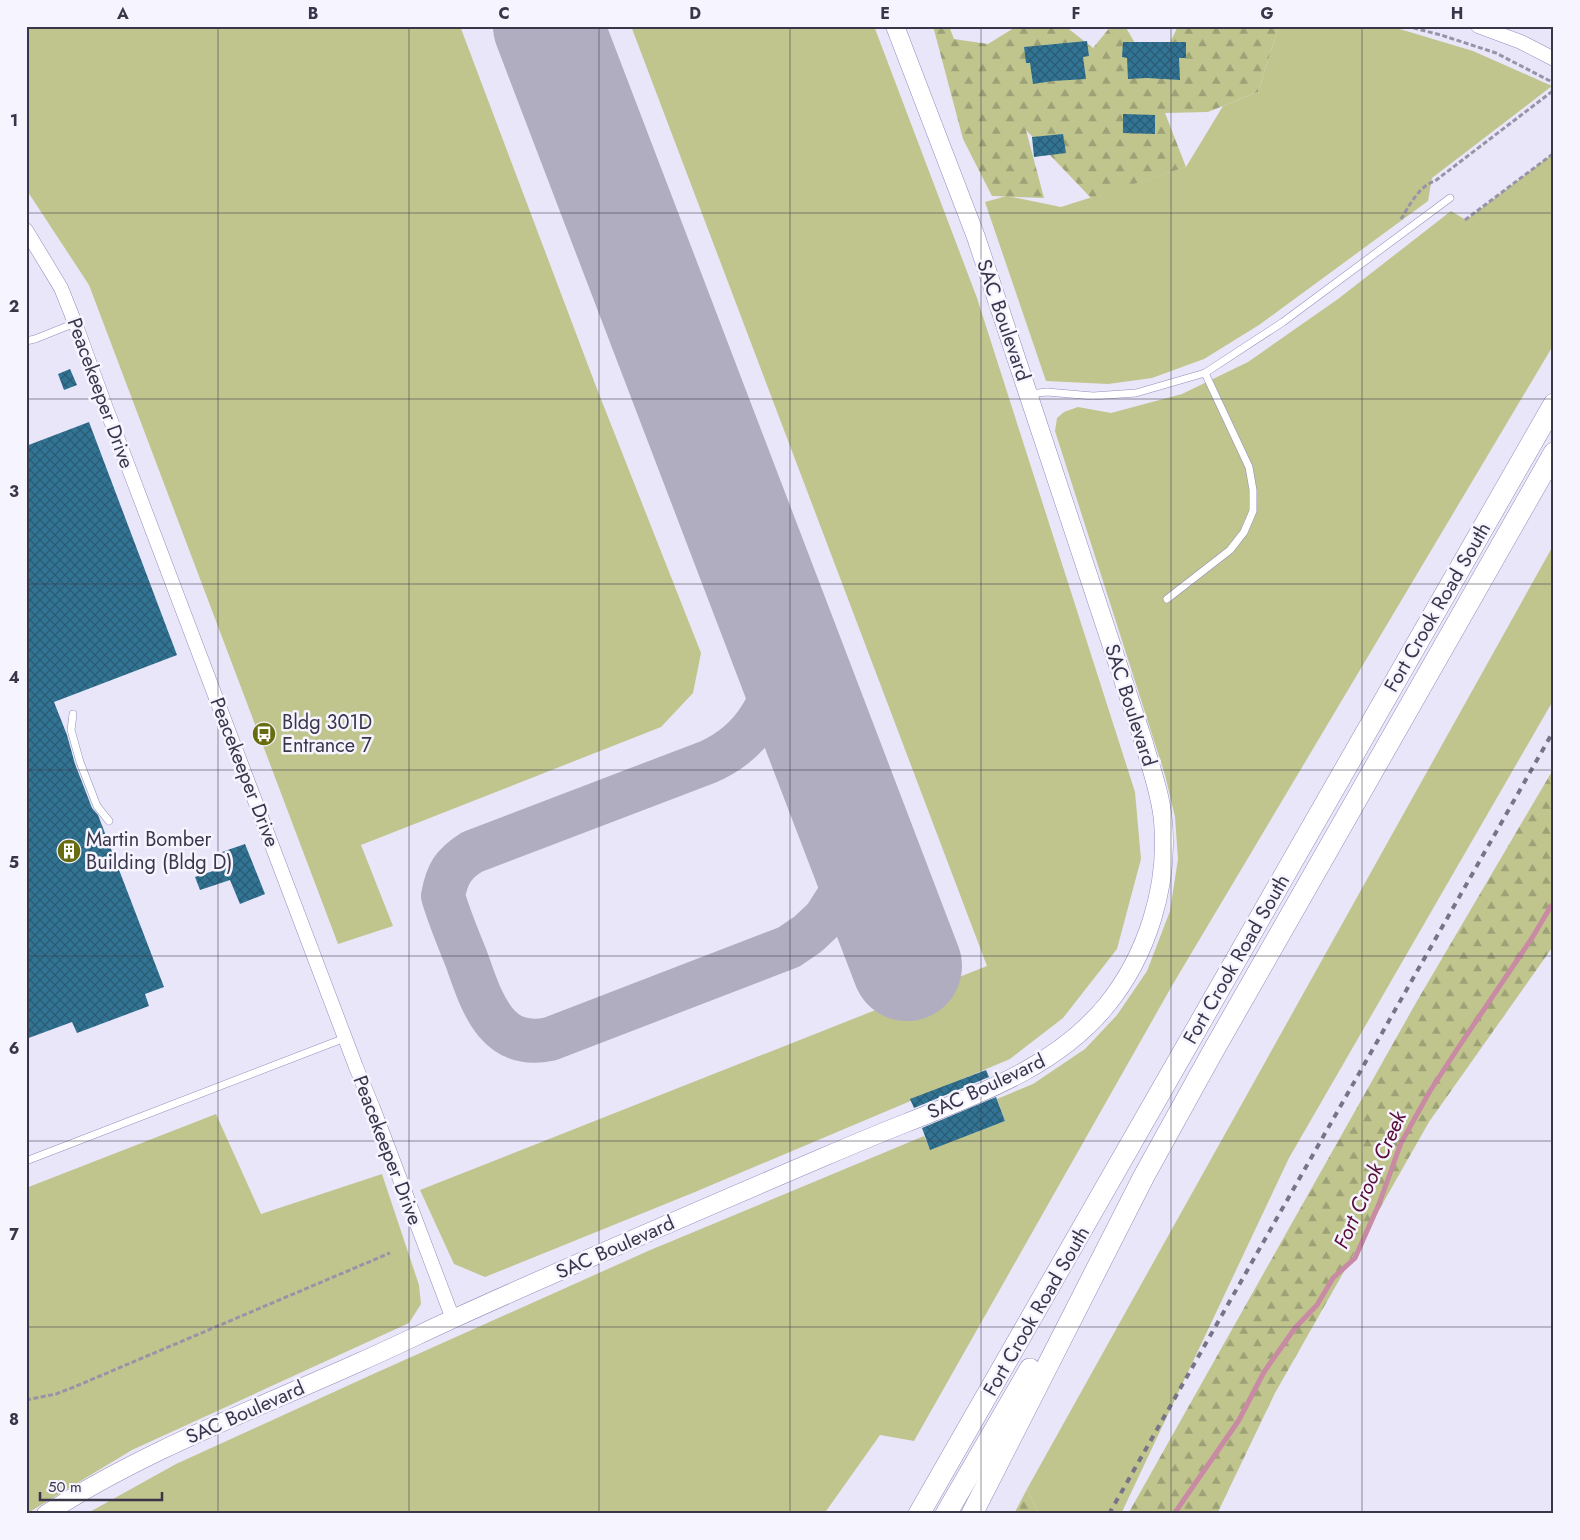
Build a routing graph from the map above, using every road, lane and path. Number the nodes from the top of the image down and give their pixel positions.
1 (895, 26) edge
2 (1406, 26) edge
3 (1478, 26) edge
4 (1554, 59) edge
5 (1554, 82) edge
6 (1554, 90) edge
7 (1554, 153) edge
8 (1450, 198) dead end
9 (1465, 220) dead end
10 (1398, 224) dead end
11 (26, 230) edge
12 (75, 323) junction
13 (26, 341) edge
14 (1205, 374) junction
15 (1029, 394) junction
16 (1554, 404) edge
17 (1554, 453) edge
18 (1167, 599) dead end
19 (73, 714) dead end
20 (109, 821) dead end
21 (346, 1038) junction
22 (26, 1161) edge
23 (1144, 1176) junction
24 (390, 1253) dead end
25 (453, 1318) junction
26 (26, 1400) edge
27 (46, 1514) edge
28 (919, 1514) edge
29 (946, 1514) edge
30 (972, 1514) edge

1 - 15 street, SAC Boulevard
2 - 5 path
3 - 4 street
6 - 10 path
7 - 9 path
8 - 14 lane
11 - 12 street, Peacekeeper Drive
12 - 13 lane
12 - 21 street, Peacekeeper Drive
14 - 15 lane
14 - 18 lane
15 - 25 street, SAC Boulevard
16 - 28 main road, Fort Crook Road South
17 - 23 main road, Fort Crook Road South
19 - 20 lane
21 - 22 lane
21 - 25 street, Peacekeeper Drive
23 - 29 main road
23 - 30 main road, Fort Crook Road South
24 - 26 path
25 - 27 street, SAC Boulevard

